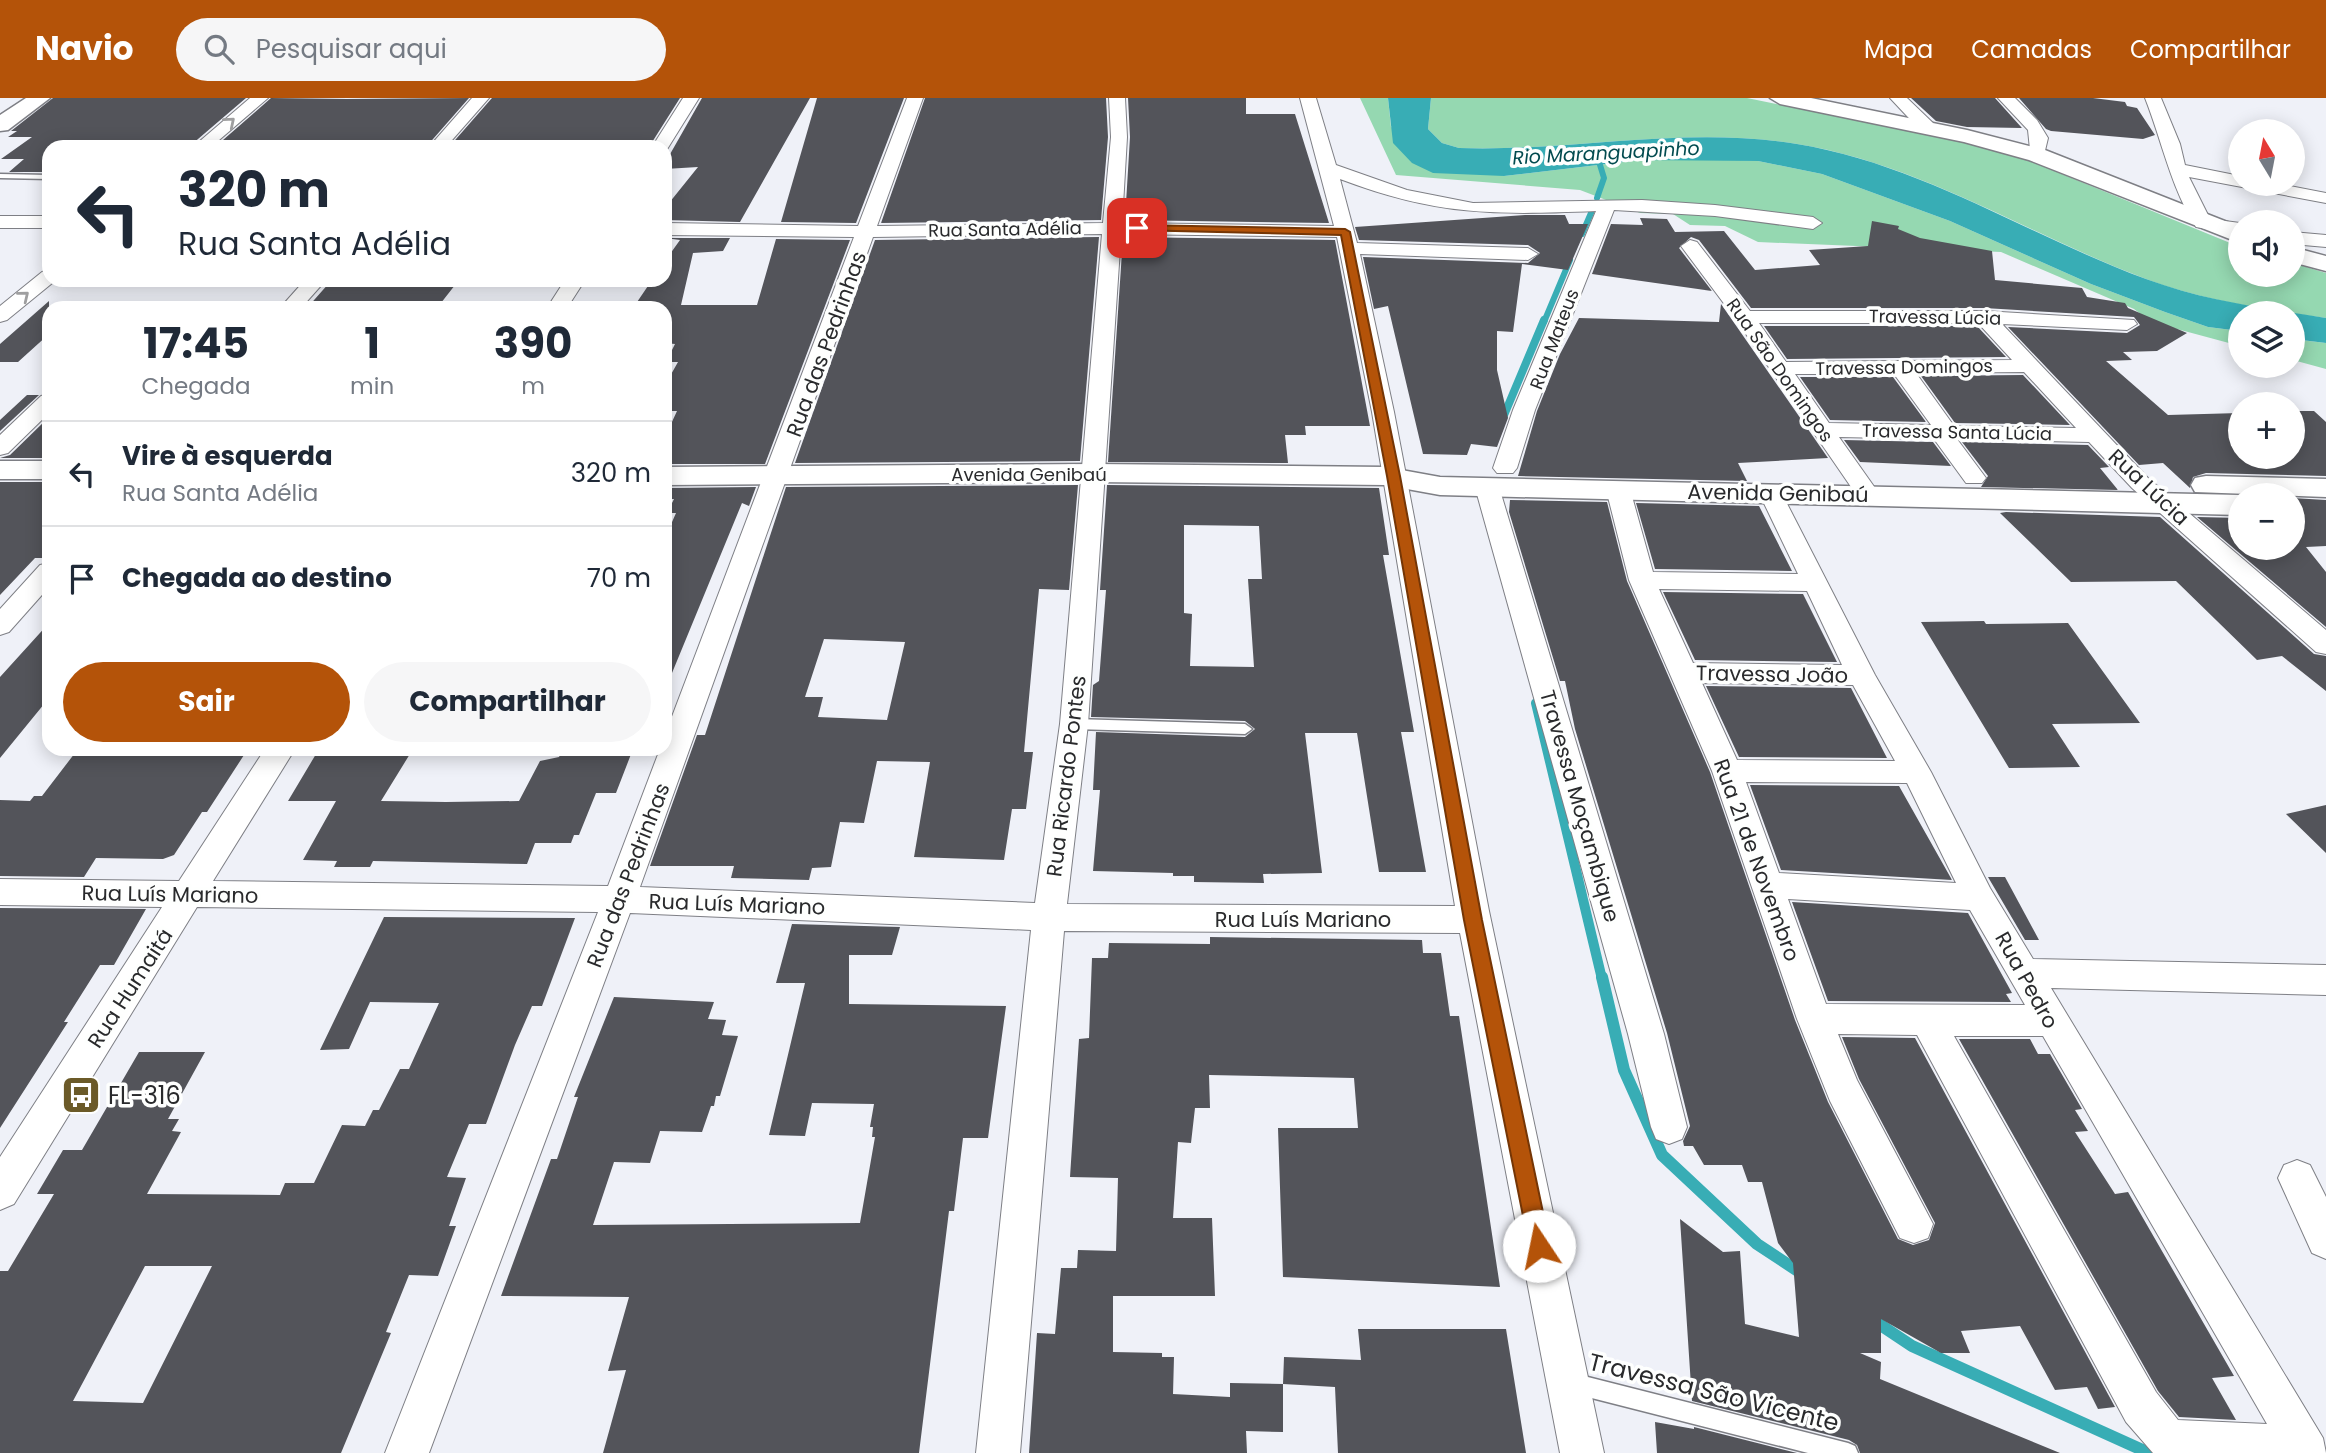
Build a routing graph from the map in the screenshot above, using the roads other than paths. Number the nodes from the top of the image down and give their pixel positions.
1 (40, 98) edge
2 (260, 98) edge
3 (481, 98) edge
4 (691, 98) edge
5 (915, 98) edge
6 (1117, 98) edge
7 (1308, 98) edge
8 (1780, 98) edge
9 (1898, 98) edge
10 (2006, 98) edge
11 (2153, 98) edge
12 (0, 125) edge
13 (1927, 127) junction
14 (209, 140) edge
15 (444, 140) edge
16 (664, 140) edge
17 (2038, 155) junction
18 (1331, 169) junction
19 (2177, 169) junction
20 (0, 177) edge
21 (42, 177) edge
22 (2228, 179) edge
23 (2305, 194) edge
24 (2326, 198) edge
25 (1605, 211) dead end
26 (0, 222) edge
27 (42, 222) edge
28 (1812, 223) dead end
29 (2203, 223) junction
30 (2228, 227) edge
31 (1111, 228) junction
32 (672, 229) edge
33 (867, 232) junction
34 (2228, 232) edge
35 (2305, 239) edge
36 (1347, 240) junction
37 (2326, 241) edge
38 (1690, 246) dead end
39 (1528, 254) dead end
40 (2305, 258) edge
41 (2326, 264) edge
42 (42, 281) edge
43 (310, 287) edge
44 (296, 301) edge
45 (0, 316) edge
46 (1744, 317) junction
47 (1984, 317) junction
48 (2127, 324) dead end
49 (1899, 365) junction
50 (2029, 366) junction
51 (1779, 368) junction
52 (42, 408) edge
53 (1822, 430) junction
54 (1941, 430) junction
55 (2093, 435) junction
56 (0, 448) edge
57 (0, 470) edge
58 (42, 470) edge
59 (1094, 473) junction
60 (777, 475) junction
61 (672, 476) edge
62 (1394, 476) junction
63 (1496, 477) junction
64 (1974, 478) junction
65 (2140, 483) junction
66 (1861, 485) junction
67 (2326, 488) edge
68 (1618, 489) junction
69 (1771, 493) junction
70 (2164, 503) junction
71 (2228, 505) edge
72 (2305, 506) edge
73 (2326, 507) edge
74 (42, 579) edge
75 (1642, 580) junction
76 (1814, 583) junction
77 (0, 625) edge
78 (2326, 645) edge
79 (1683, 673) junction
80 (1861, 675) junction
81 (1074, 724) junction
82 (1245, 729) dead end
83 (276, 756) edge
84 (1727, 771) junction
85 (1916, 772) junction
86 (1768, 885) junction
87 (0, 892) edge
88 (190, 894) junction
89 (1979, 897) junction
90 (619, 899) junction
91 (1049, 917) junction
92 (1473, 920) junction
93 (2025, 973) junction
94 (2326, 980) edge
95 (1814, 1019) junction
96 (1928, 1021) junction
97 (2050, 1021) junction
98 (1669, 1127) dead end
99 (2297, 1178) dead end
100 (0, 1191) edge
101 (1914, 1224) dead end
102 (2326, 1238) edge
103 (1567, 1382) junction
104 (2305, 1450) edge
105 (407, 1453) edge
106 (998, 1453) edge
107 (1581, 1453) edge
108 (1848, 1453) edge

1 - 12 main road
14 -> 2 street
3 - 15 street
4 - 16 street
5 - 33 street, Rua das Pedrinhas
6 - 31 street, Rua Ricardo Pontes
7 - 18 street
8 - 13 main road
9 - 13 street
10 - 17 street
11 - 19 street
13 - 17 main road
17 - 29 main road
18 - 28 street
18 - 36 street
19 - 22 street
19 - 29 street
20 - 21 lane
23 - 24 street
25 - 63 street, Rua Mateus
26 - 27 street
29 - 30 street
29 - 34 main road
31 - 33 street, Rua Santa Adélia
31 - 36 street, Rua Santa Adélia
31 - 59 street, Rua Ricardo Pontes
32 - 33 street, Rua Santa Adélia
33 - 60 street, Rua das Pedrinhas
35 - 37 street
36 - 39 street, Rua Santa Adélia
36 - 62 street
38 - 46 street, Rua São Domingos
40 - 41 main road
45 -> 42 street
43 - 44 street
46 - 47 street, Travessa Lúcia
46 - 51 street, Rua São Domingos
47 - 48 street, Travessa Lúcia
47 - 50 street, Rua Lúcia
49 - 50 street, Travessa Domingos
49 - 51 street, Travessa Domingos
49 - 54 street
50 - 55 street, Rua Lúcia
51 - 53 street, Rua São Domingos
52 - 56 street
53 - 54 street, Travessa Santa Lúcia
53 - 66 street, Rua São Domingos
54 - 55 street, Travessa Santa Lúcia
54 - 64 street
55 - 65 street, Rua Lúcia
57 - 58 main road
59 - 60 main road, Avenida Genibaú
59 - 62 main road, Avenida Genibaú
59 - 81 street, Rua Ricardo Pontes
60 - 61 main road, Avenida Genibaú
60 - 90 street, Rua das Pedrinhas
62 - 63 main road, Avenida Genibaú
62 - 92 street
63 - 66 main road, Avenida Genibaú
63 - 68 main road, Avenida Genibaú
63 - 98 street, Travessa Moçambique
64 - 65 main road, Avenida Genibaú
64 - 66 main road, Avenida Genibaú
65 - 67 main road, Avenida Genibaú
65 - 70 street, Rua Lúcia
66 - 69 main road, Avenida Genibaú
66 - 70 main road, Avenida Genibaú
68 - 69 main road, Avenida Genibaú
68 - 75 street, Rua 21 de Novembro
69 - 76 street, Rua Pedro
70 - 71 main road, Avenida Genibaú
70 - 78 street, Rua Lúcia
72 - 73 main road
74 - 77 street
75 - 76 street
75 - 79 street, Rua 21 de Novembro
76 - 80 street, Rua Pedro
79 - 80 street, Travessa João
79 - 84 street, Rua 21 de Novembro
80 - 85 street, Rua Pedro
81 - 82 lane
81 - 91 street, Rua Ricardo Pontes
83 - 88 street, Rua Humaitá
84 - 85 street
84 - 86 street, Rua 21 de Novembro
85 - 89 street, Rua Pedro
86 - 89 street
86 - 95 street, Rua 21 de Novembro
87 - 88 street, Rua Luís Mariano
88 - 90 street, Rua Luís Mariano
88 - 100 street, Rua Humaitá
89 - 93 street, Rua Pedro
90 - 91 street, Rua Luís Mariano
90 - 105 street, Rua das Pedrinhas
91 - 92 street, Rua Luís Mariano
91 - 106 street, Rua Ricardo Pontes
92 - 103 street
93 - 94 street
93 - 97 street, Rua Pedro
95 - 96 street
95 - 101 street, Rua 21 de Novembro
96 - 97 street
96 - 104 street
97 - 104 street, Rua Pedro
99 - 102 street
103 - 107 street
103 - 108 lane, Travessa São Vicente

